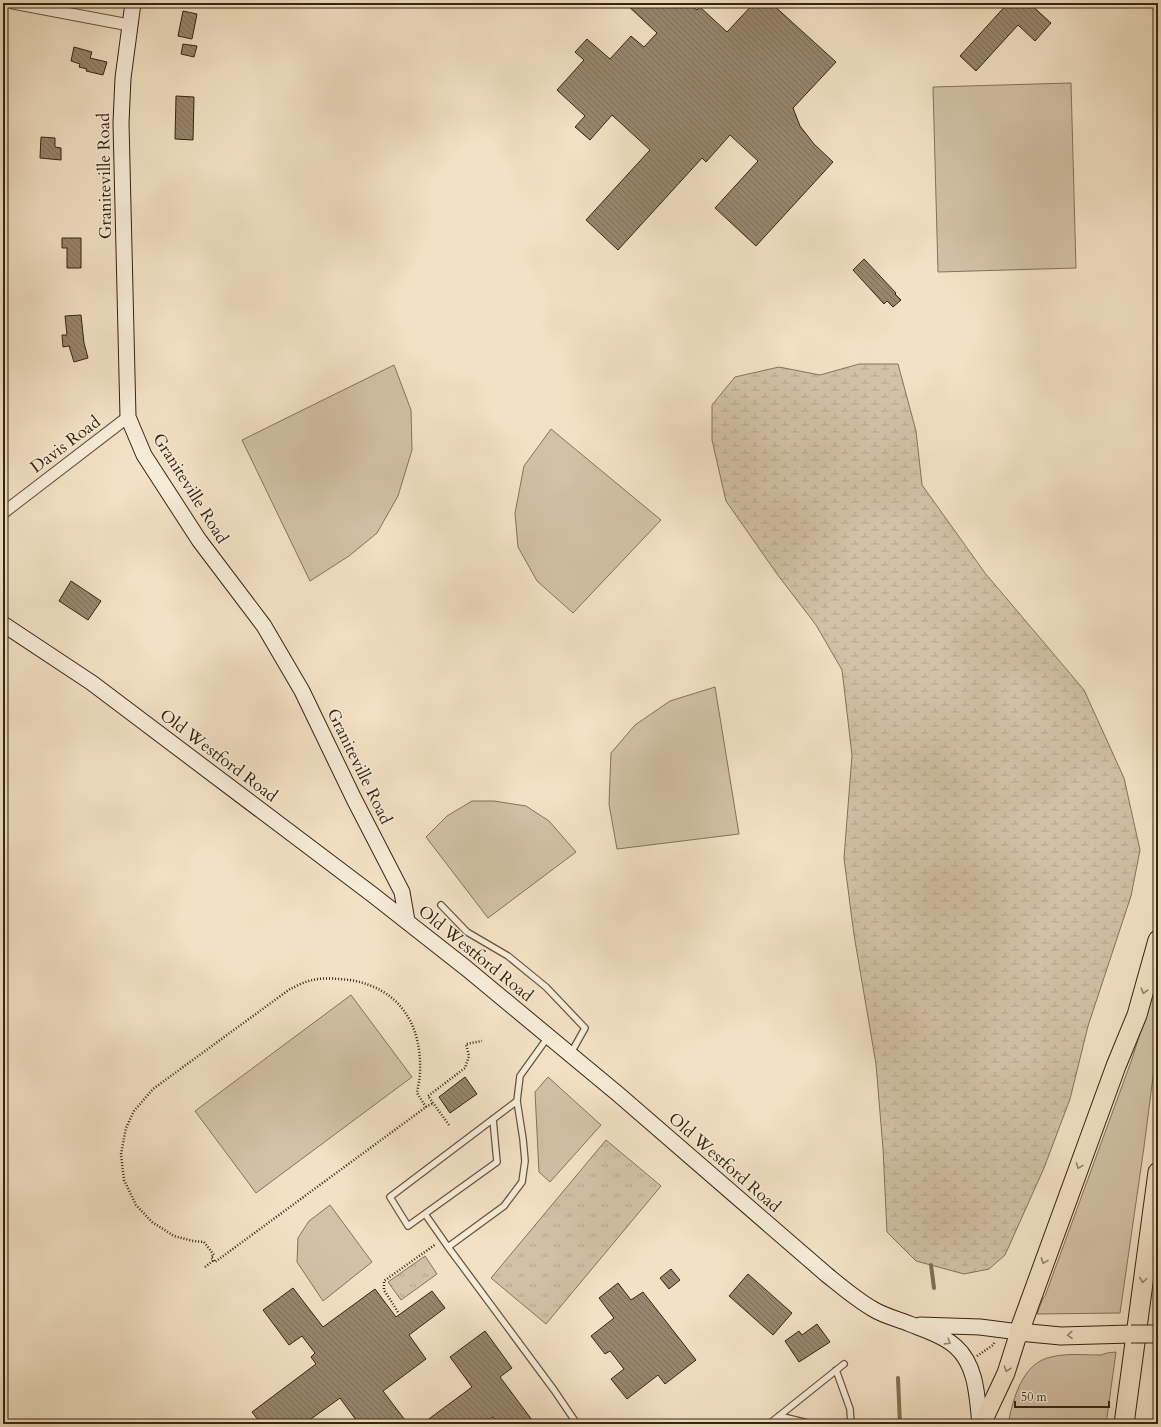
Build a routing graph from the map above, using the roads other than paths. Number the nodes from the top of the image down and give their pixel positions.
1 (13, 3) edge
2 (132, 3) edge
3 (129, 25) junction
4 (128, 417) junction
5 (3, 513) edge
6 (3, 624) edge
7 (441, 905) dead end
8 (407, 921) junction
9 (1158, 940) edge
10 (549, 1035) junction
11 (570, 1053) junction
12 (517, 1101) junction
13 (493, 1119) junction
14 (1158, 1172) edge
15 (425, 1214) junction
16 (448, 1247) junction
17 (913, 1325) junction
18 (1019, 1332) junction
19 (1158, 1334) edge
20 (844, 1364) dead end
21 (836, 1370) junction
22 (779, 1416) junction
23 (577, 1424) edge
24 (770, 1424) edge
25 (812, 1424) edge
26 (850, 1424) edge
27 (981, 1424) edge
28 (1124, 1424) edge

1 - 3 street
2 - 3 main road, Graniteville Road
3 - 4 main road, Graniteville Road
4 - 5 street, Davis Road
4 - 8 main road, Graniteville Road
6 - 8 main road, Old Westford Road
7 - 11 lane
8 - 10 main road, Old Westford Road
9 -> 18 highway
10 - 11 main road, Old Westford Road
10 - 12 lane
11 - 17 main road, Old Westford Road
12 - 13 lane
12 - 16 lane
13 - 15 lane
13 - 15 lane
14 -> 28 highway
15 - 16 lane
16 - 23 lane
17 - 18 main road, Old Westford Road
17 -> 27 main road, Old Westford Road
19 -> 18 main road, bridge
18 -> 27 main road
20 - 21 lane
21 - 22 lane
21 - 26 lane
22 - 24 lane
22 - 25 lane

